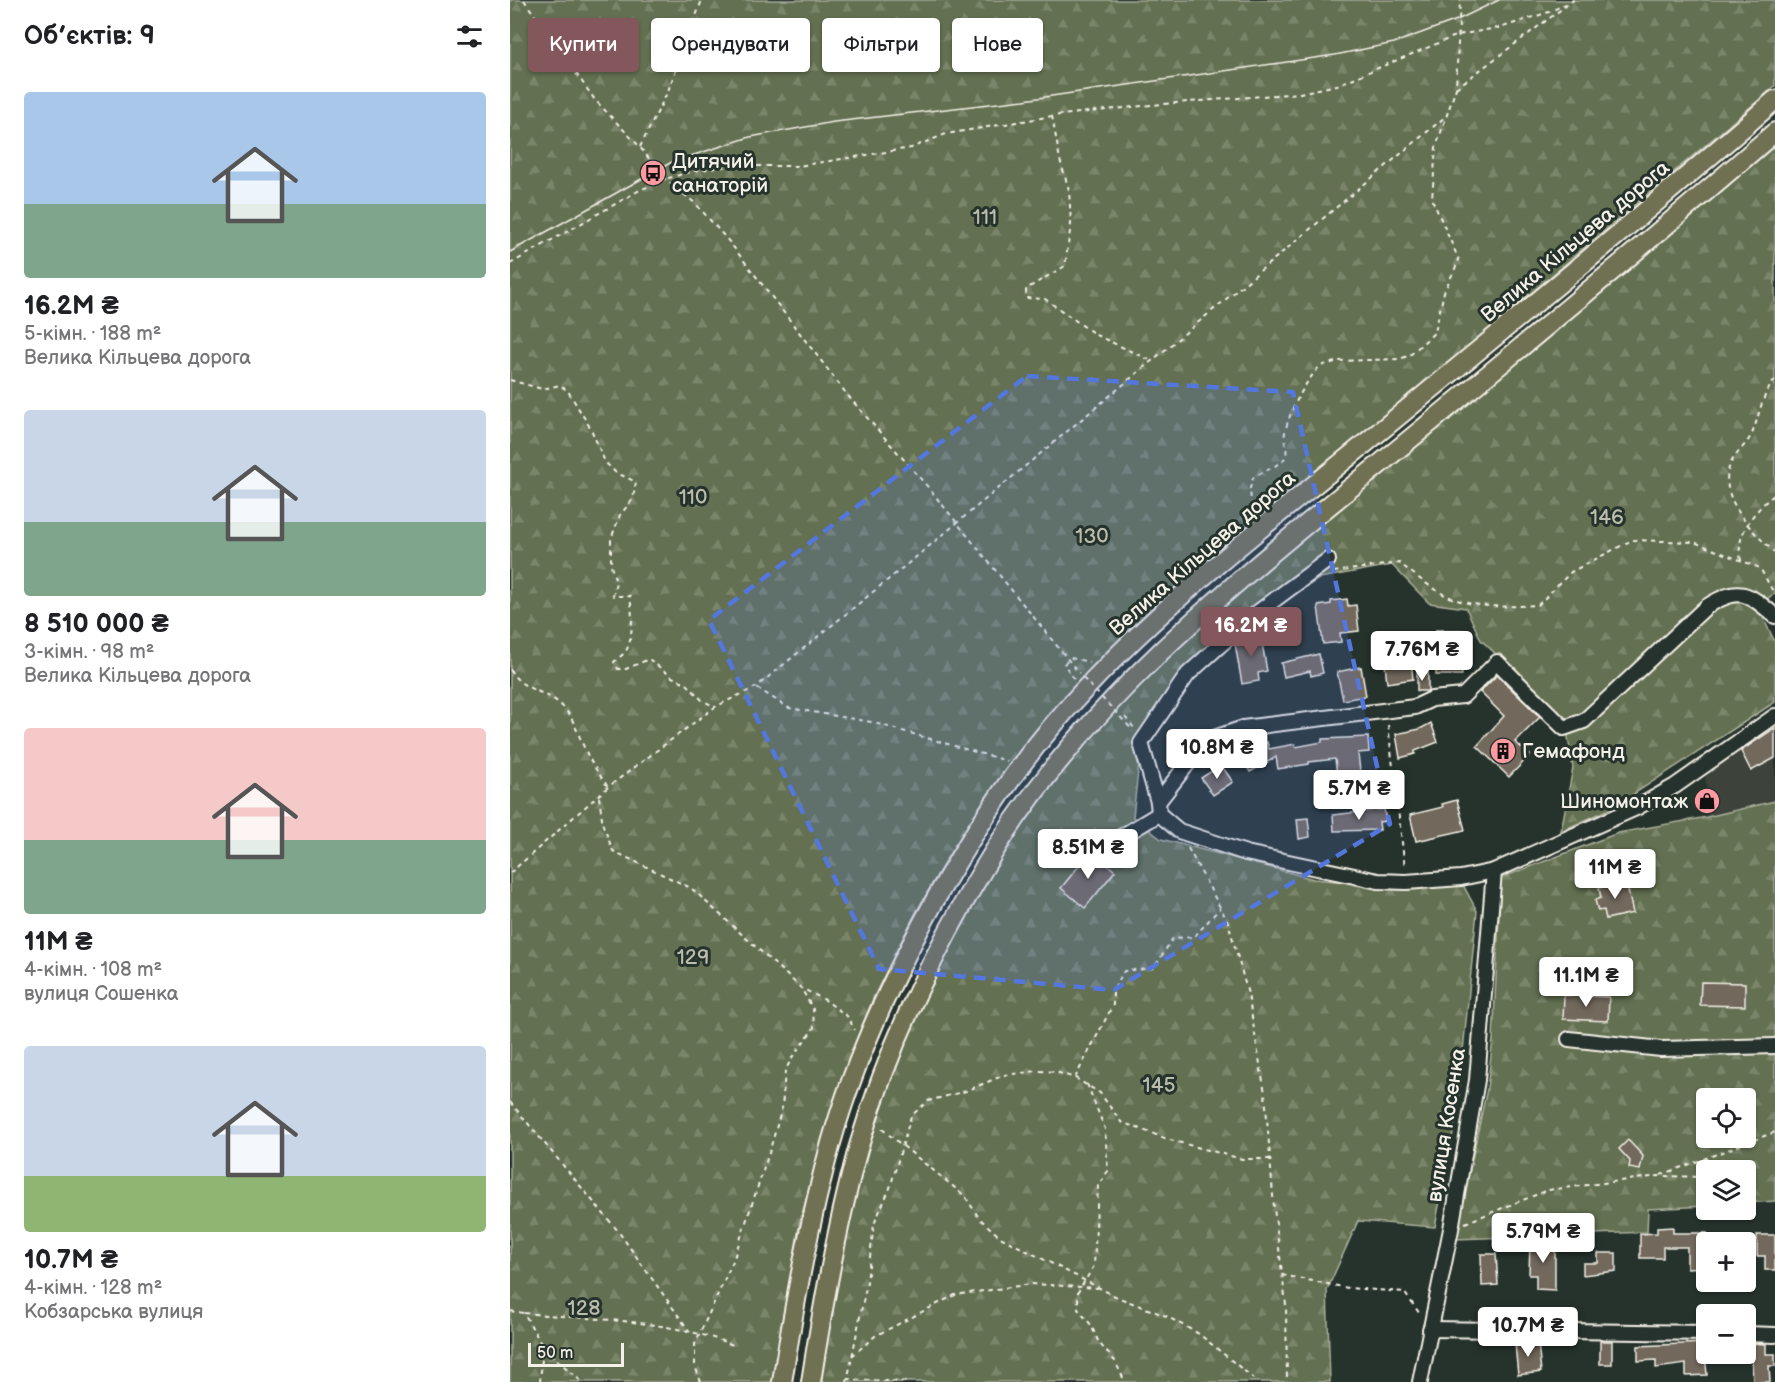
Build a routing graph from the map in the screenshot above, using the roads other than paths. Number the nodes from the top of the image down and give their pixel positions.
1 (1775, 100) edge
2 (1775, 132) edge
3 (1329, 560) dead end
4 (1775, 616) edge
5 (1775, 716) edge
6 (1158, 808) junction
7 (1106, 852) dead end
8 (1494, 871) junction
9 (1569, 1039) dead end
10 (1775, 1046) edge
11 (1430, 1329) junction
12 (1696, 1333) edge
13 (1756, 1334) edge
14 (1775, 1335) edge
15 (782, 1382) edge
16 (811, 1382) edge
17 (1420, 1382) edge

1 - 15 main road, Велика Кільцева дорога
2 - 16 main road
3 - 6 street
4 - 6 street
5 - 8 street
6 - 7 street
6 - 8 street
8 - 11 street, вулиця Косенка
9 - 10 street
11 - 12 street
11 - 17 street, вулиця Косенка
13 - 14 street

